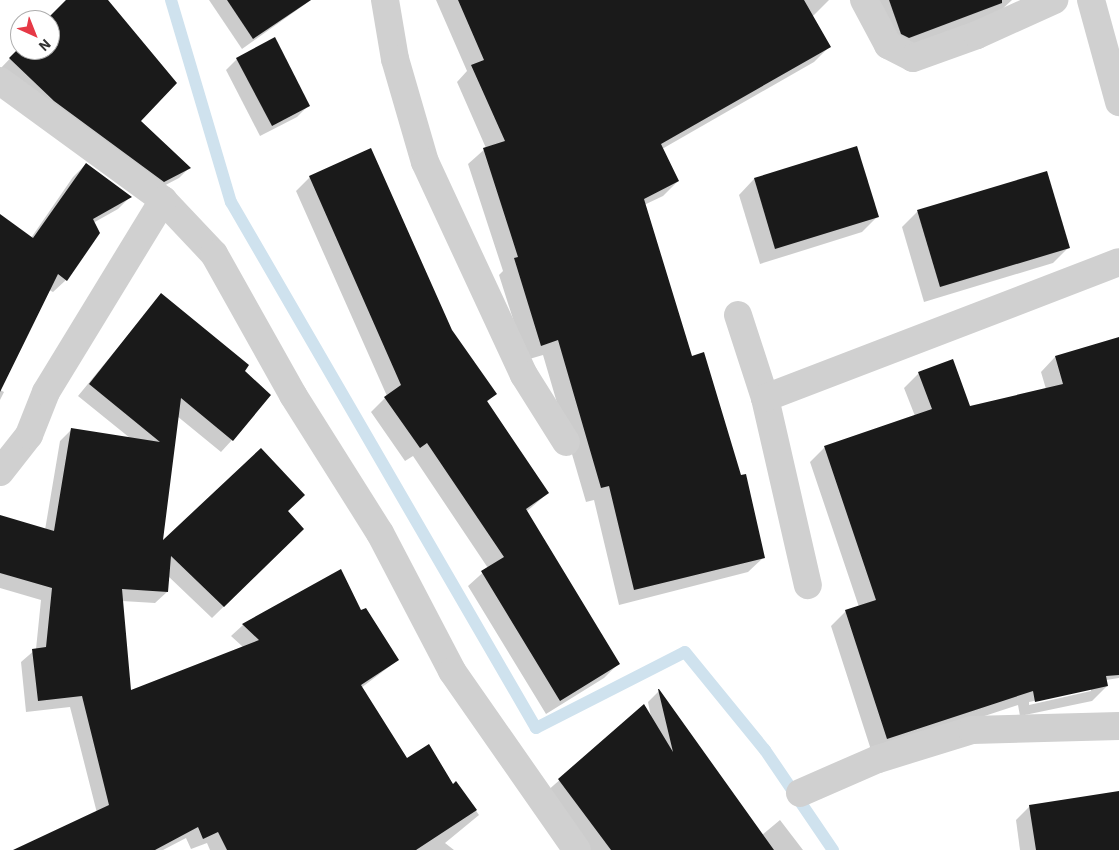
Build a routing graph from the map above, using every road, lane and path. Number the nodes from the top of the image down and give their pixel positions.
1 (385, 0) edge
2 (864, 0) edge
3 (1054, 0) edge
4 (1091, 0) edge
5 (0, 81) edge
6 (1119, 102) edge
7 (164, 200) junction
8 (1119, 262) edge
9 (738, 314) dead end
10 (766, 398) junction
11 (566, 442) dead end
12 (0, 472) edge
13 (808, 585) dead end
14 (1119, 726) edge
15 (800, 793) dead end
16 (577, 850) edge

1 - 11 street
2 - 3 street
4 - 6 street
5 - 7 street
7 - 12 street
7 - 16 street
8 - 10 street
9 - 10 street
10 - 13 street
14 - 15 street

